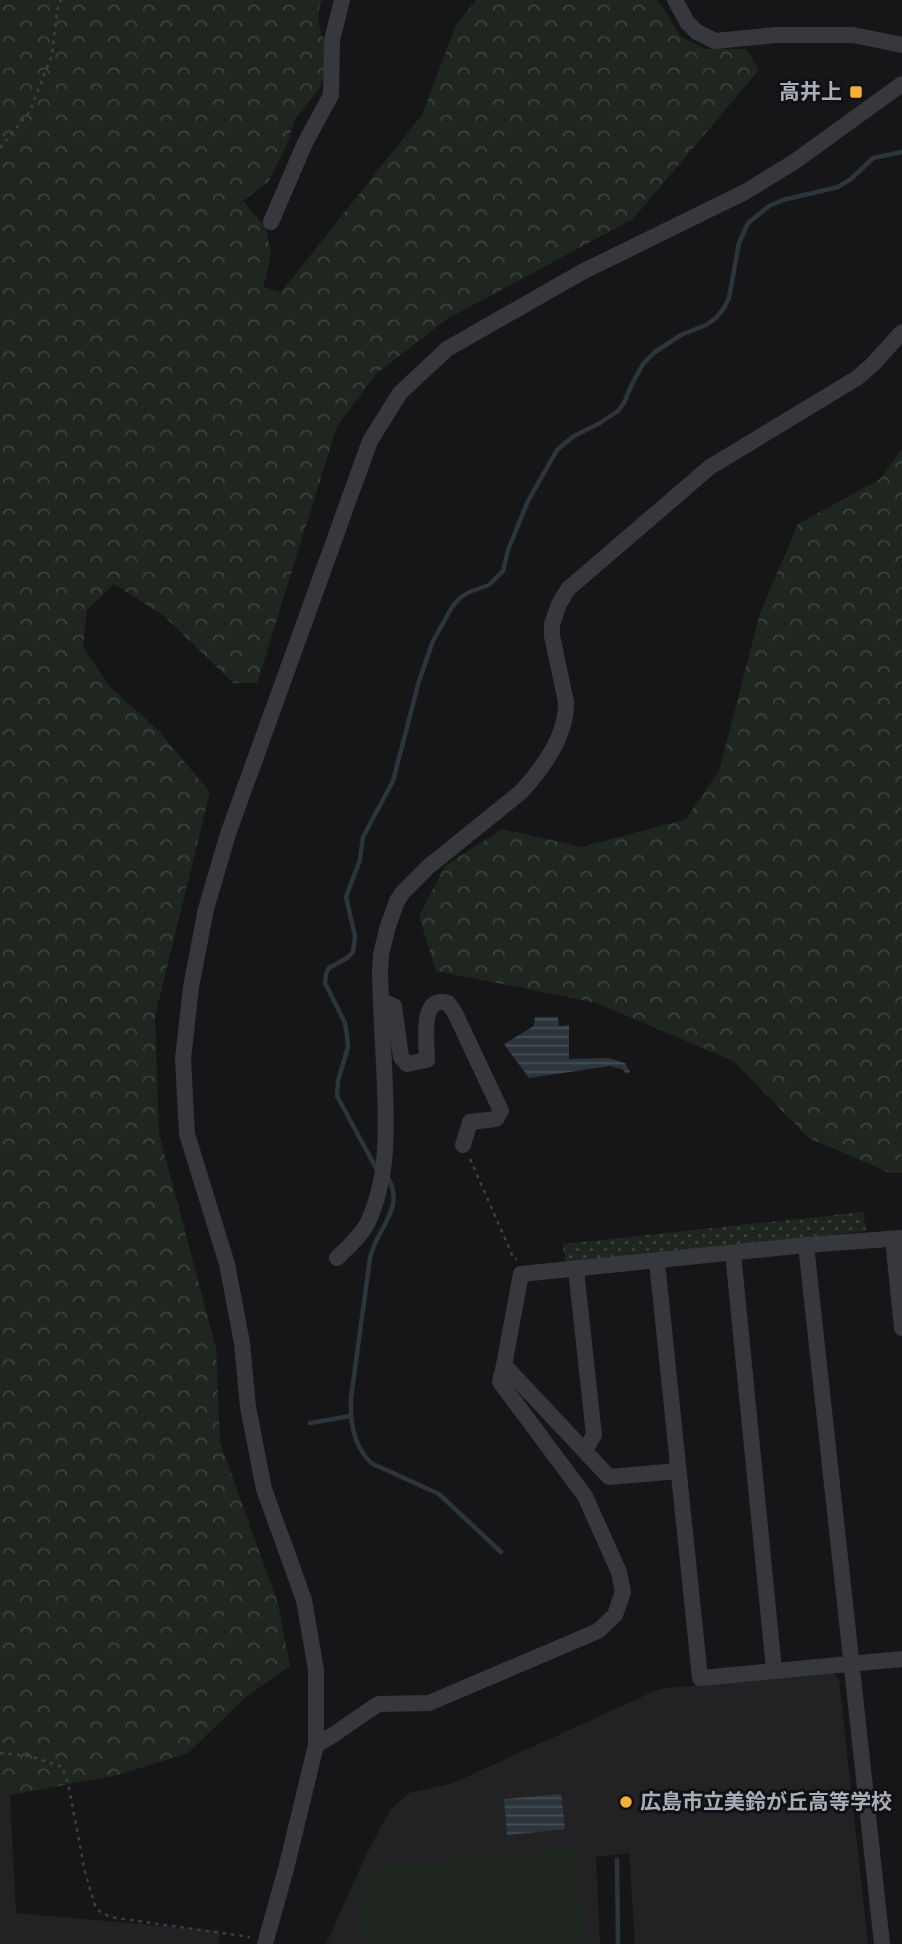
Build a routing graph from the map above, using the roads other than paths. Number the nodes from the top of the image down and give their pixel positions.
1 (342, 0) edge
2 (675, 0) edge
3 (902, 45) edge
4 (902, 84) edge
5 (271, 222) dead end
6 (902, 332) edge
7 (381, 1001) junction
8 (463, 1145) road end
9 (897, 1238) edge
10 (806, 1245) junction
11 (733, 1253) junction
12 (337, 1258) dead end
13 (656, 1262) junction
14 (576, 1270) junction
15 (902, 1328) edge
16 (505, 1365) junction
17 (585, 1450) junction
18 (678, 1471) junction
19 (902, 1659) edge
20 (851, 1664) junction
21 (774, 1671) junction
22 (316, 1745) junction
23 (260, 1941) edge
24 (881, 1944) edge

1 - 5 street
2 - 3 street
4 - 22 street
6 - 7 street
7 - 8 street
7 - 12 street
9 - 10 street
9 - 15 street
10 - 11 street
10 - 20 street
11 - 13 street
11 - 21 street
13 - 14 street
13 - 18 street
14 - 16 street
14 - 17 street
16 - 17 street
16 - 22 street
17 - 18 street
18 - 21 street
19 - 20 street
20 - 21 street
20 - 24 street
22 - 23 street

